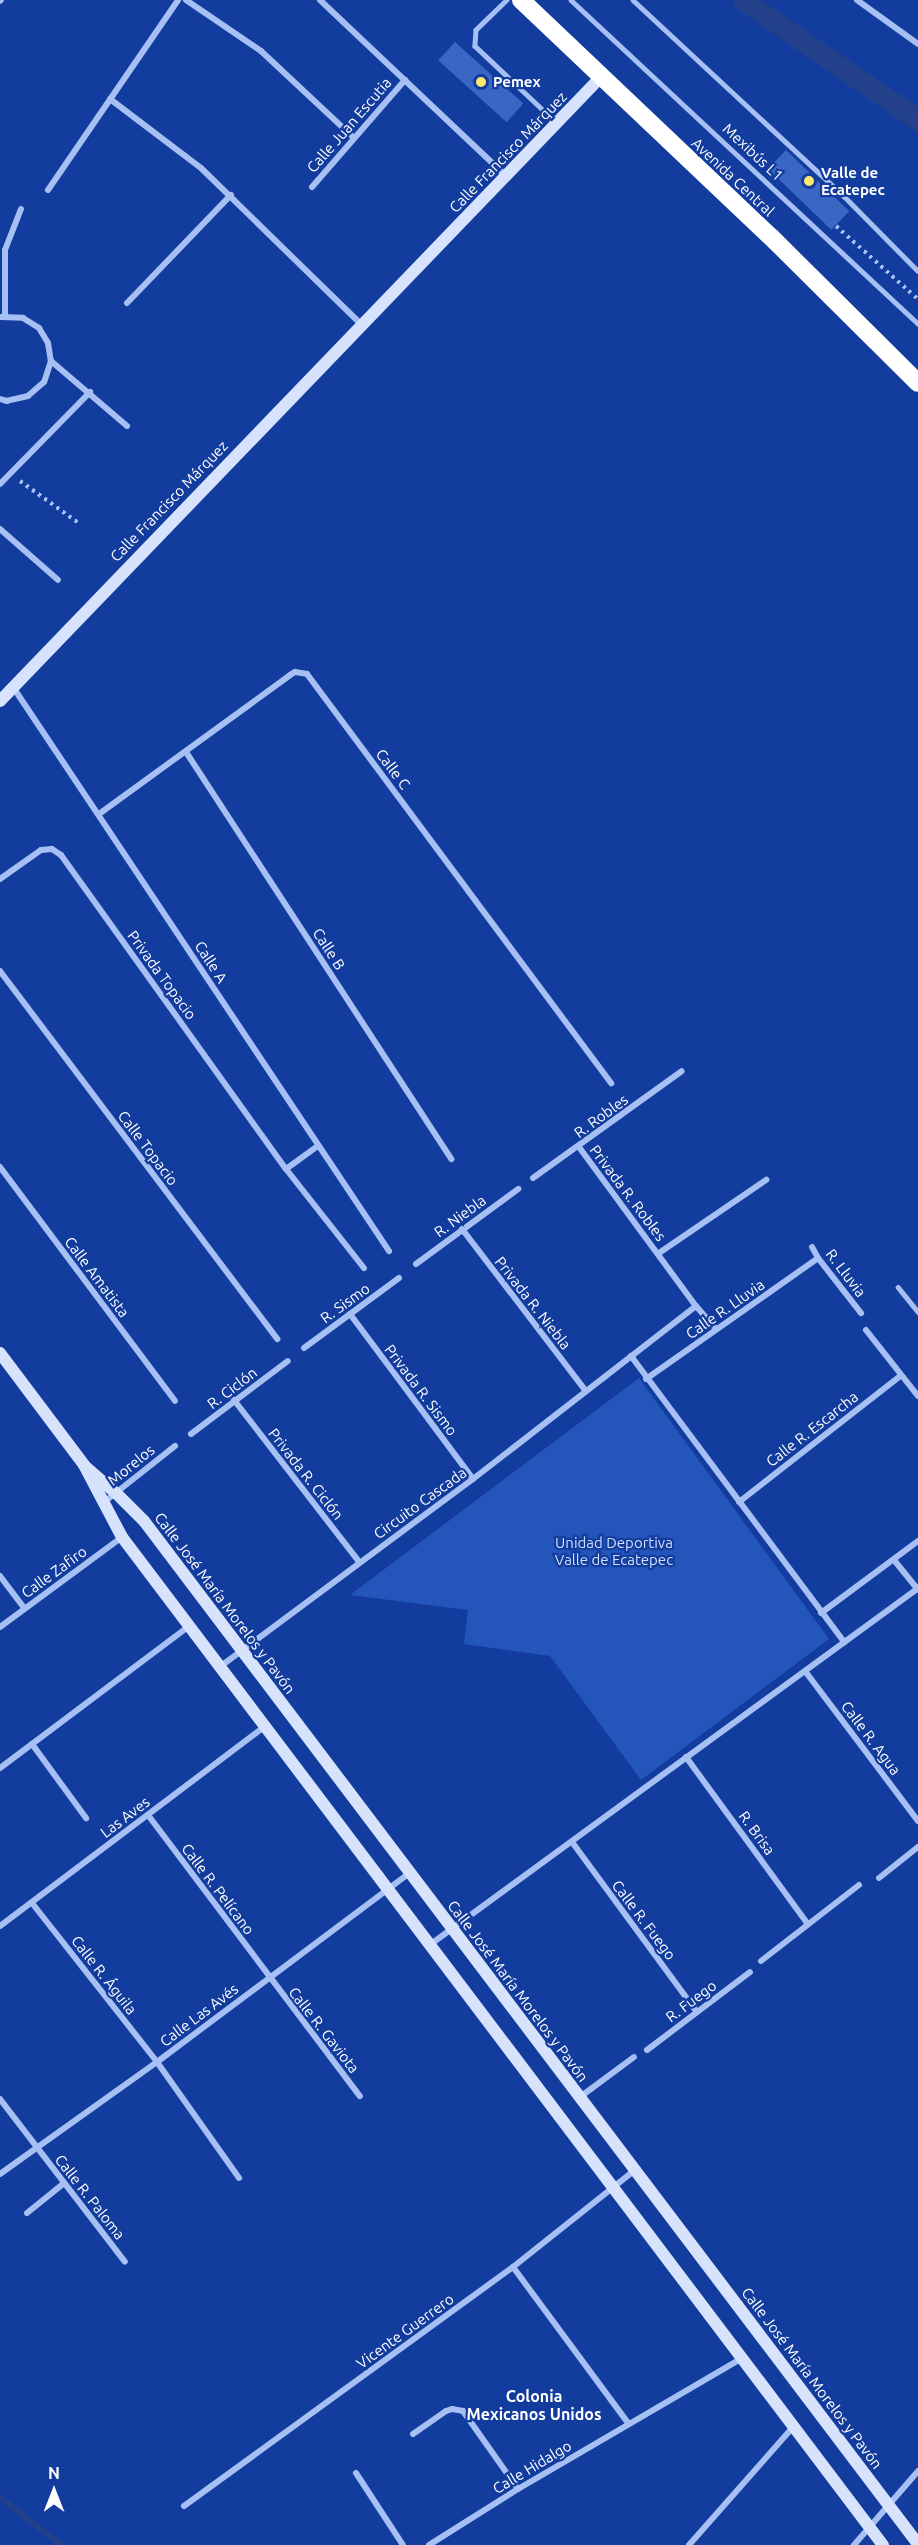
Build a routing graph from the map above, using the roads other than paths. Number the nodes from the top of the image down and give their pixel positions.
1 (178, 0) edge
2 (186, 0) edge
3 (320, 0) edge
4 (507, 0) edge
5 (521, 0) edge
6 (571, 0) edge
7 (633, 0) edge
8 (857, 0) edge
9 (918, 44) edge
10 (601, 77) junction
11 (405, 80) junction
12 (110, 99) junction
13 (558, 124) junction
14 (352, 137) junction
15 (505, 175) junction
16 (312, 187) dead end
17 (48, 190) dead end
18 (231, 195) junction
19 (21, 209) dead end
20 (918, 271) edge
21 (127, 303) dead end
22 (2, 316) edge
23 (361, 324) junction
24 (918, 324) edge
25 (51, 361) junction
26 (918, 383) edge
27 (90, 392) junction
28 (0, 399) edge
29 (127, 426) dead end
30 (0, 484) edge
31 (0, 529) edge
32 (58, 580) dead end
33 (13, 687) junction
34 (0, 701) edge
35 (186, 752) junction
36 (99, 814) junction
37 (0, 879) edge
38 (0, 971) edge
39 (682, 1071) dead end
40 (612, 1083) dead end
41 (318, 1146) junction
42 (579, 1147) junction
43 (451, 1159) dead end
44 (0, 1167) edge
45 (286, 1169) junction
46 (533, 1178) dead end
47 (766, 1180) dead end
48 (518, 1188) dead end
49 (462, 1229) junction
50 (812, 1246) dead end
51 (389, 1251) dead end
52 (659, 1253) junction
53 (818, 1258) junction
54 (416, 1264) dead end
55 (364, 1268) dead end
56 (399, 1278) dead end
57 (898, 1287) dead end
58 (696, 1306) junction
59 (861, 1312) dead end
60 (918, 1312) edge
61 (350, 1314) junction
62 (716, 1329) junction
63 (866, 1330) dead end
64 (277, 1339) dead end
65 (304, 1348) dead end
66 (0, 1353) edge
67 (631, 1356) junction
68 (288, 1361) dead end
69 (900, 1376) junction
70 (646, 1379) junction
71 (586, 1391) junction
72 (918, 1396) edge
73 (234, 1400) junction
74 (175, 1401) dead end
75 (191, 1434) dead end
76 (175, 1446) dead end
77 (84, 1465) junction
78 (473, 1479) junction
79 (116, 1492) junction
80 (739, 1502) junction
81 (102, 1503) junction
82 (122, 1537) junction
83 (918, 1541) edge
84 (894, 1560) junction
85 (359, 1562) junction
86 (0, 1575) edge
87 (918, 1590) edge
88 (25, 1609) junction
89 (821, 1613) junction
90 (189, 1626) junction
91 (0, 1627) edge
92 (844, 1642) junction
93 (242, 1650) junction
94 (221, 1666) junction
95 (805, 1671) junction
96 (264, 1727) junction
97 (32, 1744) junction
98 (686, 1757) junction
99 (0, 1767) edge
100 (148, 1815) junction
101 (86, 1818) dead end
102 (918, 1821) edge
103 (572, 1842) junction
104 (918, 1847) edge
105 (410, 1873) junction
106 (879, 1878) dead end
107 (859, 1885) dead end
108 (390, 1888) junction
109 (32, 1903) junction
110 (808, 1924) junction
111 (0, 1926) edge
112 (452, 1928) junction
113 (431, 1944) junction
114 (761, 1961) dead end
115 (750, 1972) dead end
116 (269, 1978) junction
117 (697, 2012) junction
118 (647, 2050) dead end
119 (634, 2057) dead end
120 (156, 2062) junction
121 (360, 2096) dead end
122 (580, 2097) junction
123 (0, 2099) edge
124 (36, 2146) junction
125 (635, 2169) junction
126 (0, 2174) edge
127 (239, 2178) dead end
128 (63, 2184) junction
129 (614, 2189) junction
130 (27, 2212) dead end
131 (125, 2262) dead end
132 (513, 2267) junction
133 (743, 2357) junction
134 (628, 2423) junction
135 (793, 2427) junction
136 (413, 2434) dead end
137 (918, 2471) edge
138 (356, 2473) dead end
139 (518, 2489) junction
140 (889, 2505) junction
141 (184, 2506) dead end
142 (869, 2527) junction
143 (918, 2544) edge
144 (403, 2545) edge
145 (429, 2545) edge
146 (689, 2545) edge
147 (854, 2545) edge
148 (882, 2545) edge

1 - 12 street
2 - 14 street
3 - 11 street, Calle Juan Escutia
4 - 13 lane
5 - 10 highway, Avenida Central
6 - 24 lane, Mexibús L1
7 - 20 lane, Mexibús L1
8 - 9 street
10 - 13 street, Calle Francisco Márquez
10 - 26 highway, Avenida Central
11 - 14 street, Calle Juan Escutia
11 - 15 street, Calle Juan Escutia
12 - 17 street
12 - 18 street
13 - 15 street, Calle Francisco Márquez
14 - 16 street, Calle Juan Escutia
15 - 23 street, Calle Francisco Márquez
18 - 21 street
18 - 23 street
19 - 22 street
22 - 25 street
23 - 33 street, Calle Francisco Márquez
25 - 27 street
25 - 28 street
27 - 29 street
27 - 30 street
31 - 32 street
33 - 34 street, Calle Francisco Márquez
33 - 36 street, Calle A
35 - 36 street, Calle C
35 - 40 street, Calle C
35 - 43 street, Calle B
36 - 41 street, Calle A
37 - 45 street, Privada Topacio
38 - 64 street, Calle Topacio
39 - 42 street, R. Robles
41 - 45 street
41 - 51 street, Calle A
42 - 46 street, R. Robles
42 - 52 street, Privada R. Robles
44 - 74 street, Calle Amatista
45 - 55 street, Privada Topacio
47 - 52 street
48 - 49 street, R. Niebla
49 - 54 street, R. Niebla
49 - 71 street, Privada R. Niebla
50 - 53 street, R. Lluvia
52 - 58 street, Privada R. Robles
53 - 59 street, R. Lluvia
53 - 62 street, Calle R. Lluvia
56 - 61 street, R. Sismo
57 - 60 lane
58 - 62 street, Privada R. Robles
58 - 67 street, Circuito Cascada
61 - 65 street, R. Sismo
61 - 78 street, Privada R. Sismo
62 - 70 street, Calle R. Lluvia
63 - 69 street
66 - 77 street, Calle José María Morelos y Pavón
67 - 70 street
67 - 71 street, Circuito Cascada
68 - 73 street, R. Ciclón
69 - 72 street
69 - 80 street, Calle R. Escarcha
70 - 80 street
71 - 78 street, Circuito Cascada
73 - 75 street, R. Ciclón
73 - 85 street, Privada R. Ciclón
76 - 79 street, Morelos
77 - 79 street, Calle José María Morelos y Pavón
77 - 81 street, Calle José María Morelos y Pavón
78 - 85 street, Circuito Cascada
79 - 81 street, Morelos
79 - 93 street, Calle José María Morelos y Pavón
80 - 89 street
81 - 82 street, Calle José María Morelos y Pavón
82 - 88 street, Calle Zafiro
82 - 90 street, Calle José María Morelos y Pavón
83 - 84 street
84 - 87 street
84 - 89 street
85 - 93 street, Circuito Cascada
86 - 88 street
87 - 92 street
88 - 91 street, Calle Zafiro
89 - 92 street
90 - 94 street, Calle José María Morelos y Pavón
90 - 97 street
92 - 95 street
93 - 94 street, Circuito Cascada
93 - 105 street, Calle José María Morelos y Pavón
94 - 96 street, Calle José María Morelos y Pavón
95 - 98 street
95 - 102 street, Calle R. Agua
96 - 100 street, Las Aves
96 - 108 street, Calle José María Morelos y Pavón
97 - 99 street
97 - 101 street
98 - 103 street
98 - 110 street, R. Brisa
100 - 109 street, Las Aves
100 - 116 street, Calle R. Pelícano
103 - 112 street
103 - 117 street, Calle R. Fuego
104 - 106 street
105 - 108 street, Calle Las Avés
105 - 112 street, Calle José María Morelos y Pavón
107 - 110 street
108 - 113 street, Calle José María Morelos y Pavón
108 - 116 street, Calle Las Avés
109 - 111 street, Las Aves
109 - 120 street, Calle R. Águila
110 - 114 street
112 - 113 street
112 - 122 street, Calle José María Morelos y Pavón
113 - 129 street, Calle José María Morelos y Pavón
115 - 117 street, R. Fuego
116 - 120 street, Calle Las Avés
116 - 121 street, Calle R. Gaviota
117 - 118 street, R. Fuego
119 - 122 street
120 - 124 street, Calle Las Avés
120 - 127 street, Calle R. Águila
122 - 125 street, Calle José María Morelos y Pavón
123 - 124 street, Calle R. Paloma
124 - 126 street, Calle Las Avés
124 - 128 street, Calle R. Paloma
125 - 129 street, Vicente Guerrero
125 - 140 street, Calle José María Morelos y Pavón
128 - 130 street
128 - 131 street, Calle R. Paloma
129 - 132 street, Vicente Guerrero
129 - 133 street, Calle José María Morelos y Pavón
132 - 134 street
132 - 141 street, Vicente Guerrero
133 - 134 street, Calle Hidalgo
133 - 135 street, Calle José María Morelos y Pavón
134 - 139 street, Calle Hidalgo
135 - 142 street, Calle José María Morelos y Pavón
135 - 146 street
136 - 139 street
137 - 140 street
138 - 144 street
139 - 145 street, Calle Hidalgo
140 - 142 street
140 - 143 street, Calle José María Morelos y Pavón
142 - 147 street
142 - 148 street, Calle José María Morelos y Pavón

